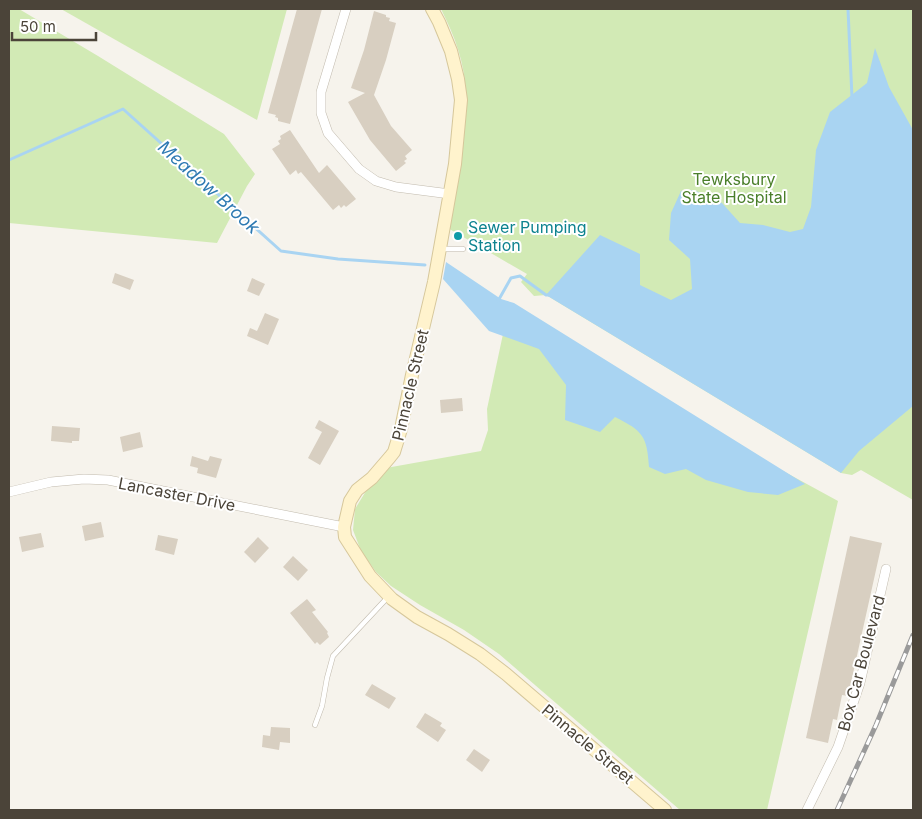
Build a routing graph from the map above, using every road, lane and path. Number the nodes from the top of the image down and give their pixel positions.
1 (346, 9) edge
2 (432, 9) edge
3 (450, 194) junction
4 (440, 249) junction
5 (463, 249) dead end
6 (9, 492) edge
7 (344, 527) junction
8 (886, 569) dead end
9 (389, 596) junction
10 (316, 725) dead end
11 (666, 810) edge
12 (807, 810) edge

1 - 3 street
2 - 3 street, Pinnacle Street
3 - 4 street, Pinnacle Street
4 - 5 lane
4 - 7 street, Pinnacle Street
6 - 7 street, Lancaster Drive
7 - 9 street, Pinnacle Street
8 - 12 street, Box Car Boulevard
9 - 10 lane
9 - 11 street, Pinnacle Street

